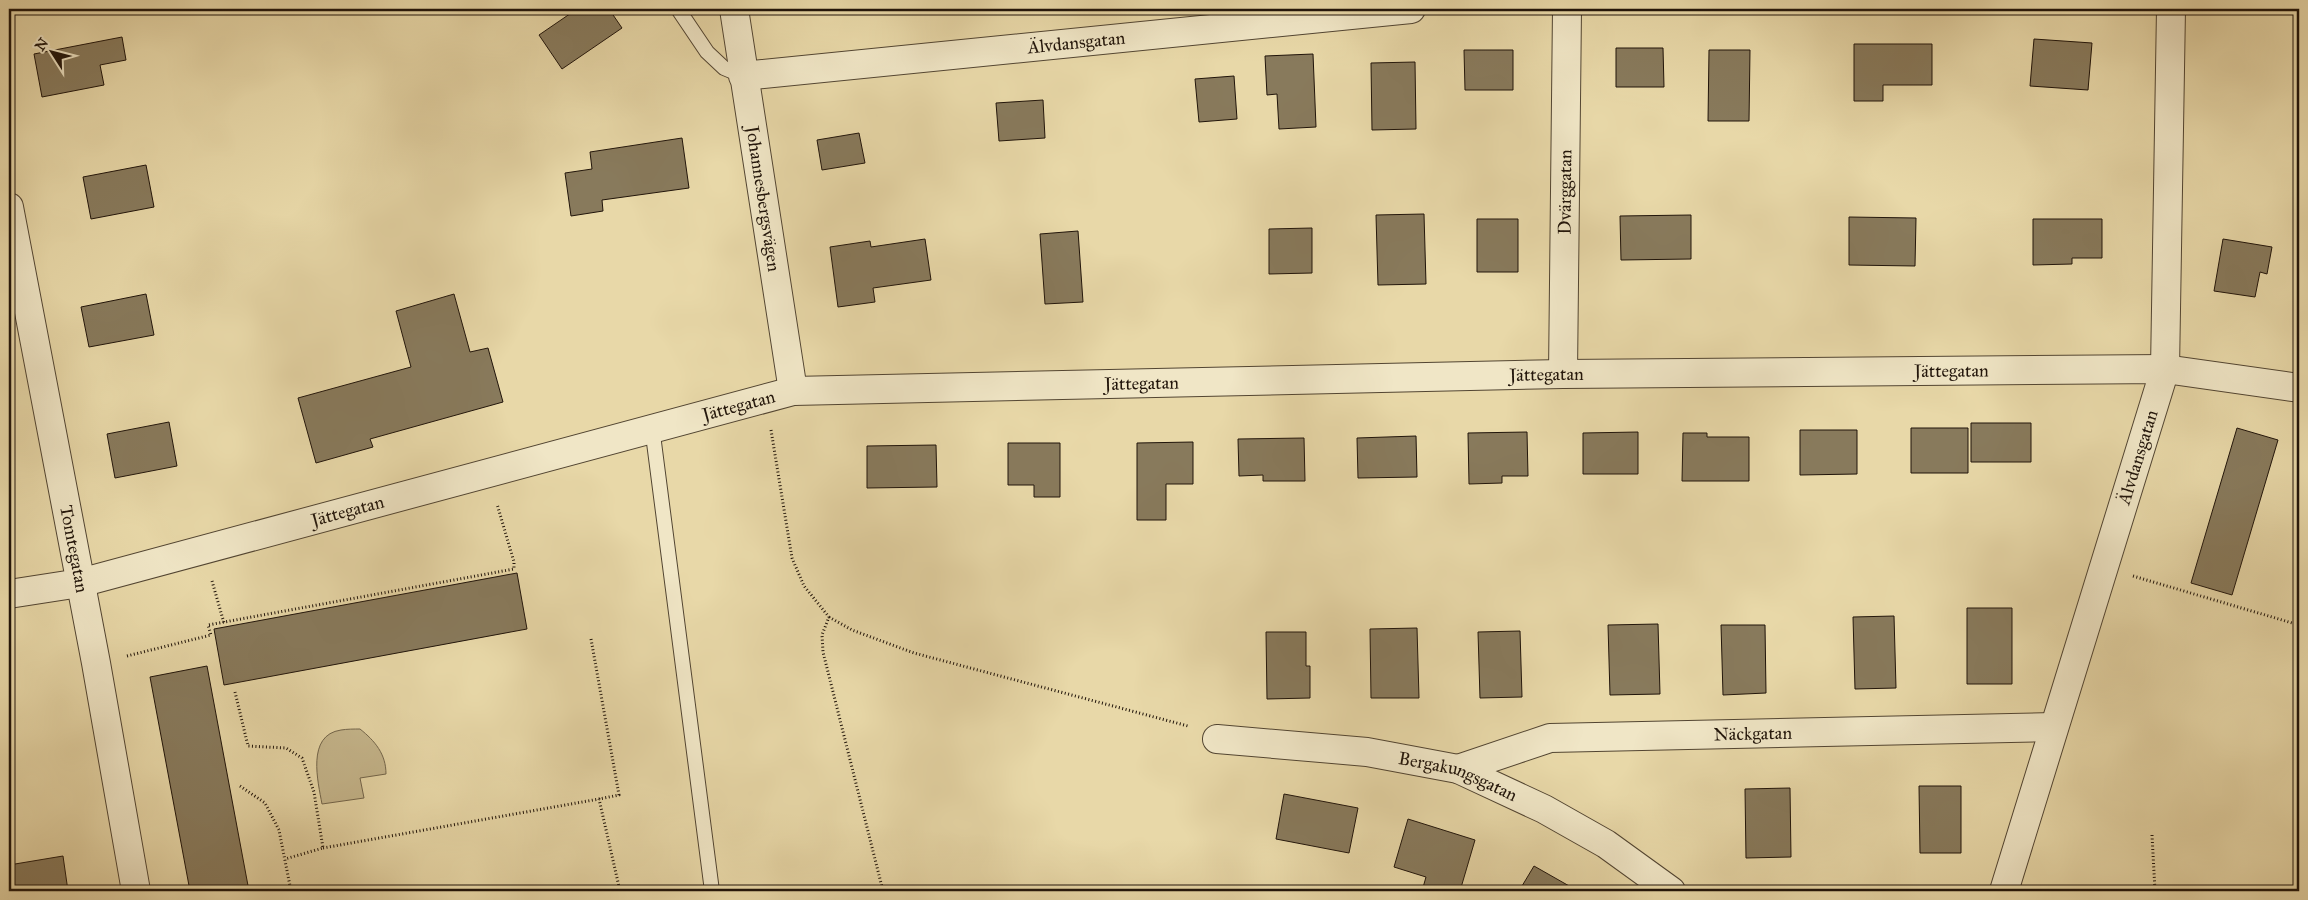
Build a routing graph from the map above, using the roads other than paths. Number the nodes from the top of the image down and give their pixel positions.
1 (678, 9) edge
2 (734, 9) edge
3 (1411, 9) edge
4 (1567, 9) edge
5 (2171, 9) edge
6 (743, 76) junction
7 (9, 209) edge
8 (2165, 369) junction
9 (1563, 374) junction
10 (2299, 388) edge
11 (793, 390) junction
12 (652, 427) junction
13 (80, 583) junction
14 (9, 594) edge
15 (2053, 727) junction
16 (1217, 739) road end
17 (1458, 769) junction
18 (136, 891) edge
19 (712, 891) edge
20 (1672, 891) edge
21 (2004, 891) edge

1 - 6 lane
2 - 6 street, Johannesbergsvägen
3 - 6 street, Älvdansgatan
4 - 9 street, Dvärggatan
5 - 8 street, Älvdansgatan
6 - 11 street, Johannesbergsvägen
7 - 13 street, Tomtegatan
8 - 9 street, Jättegatan
8 - 10 street, Jättegatan
8 - 15 street, Älvdansgatan
9 - 11 street, Jättegatan
11 - 12 street, Jättegatan
12 - 13 street, Jättegatan
12 - 19 lane
13 - 14 street, Jättegatan
13 - 18 street, Tomtegatan
15 - 17 street, Näckgatan
15 - 21 street, Älvdansgatan
16 - 17 street, Bergakungsgatan
17 - 20 street, Bergakungsgatan

